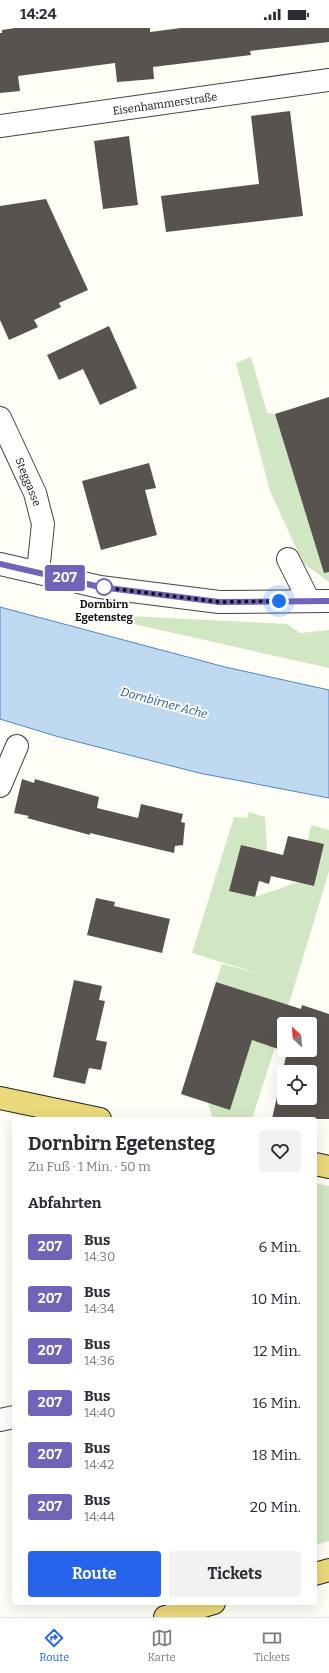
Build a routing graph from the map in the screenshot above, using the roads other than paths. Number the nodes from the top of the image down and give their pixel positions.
1 (329, 80) edge
2 (0, 126) edge
3 (0, 418) edge
4 (288, 559) dead end
5 (0, 564) edge
6 (38, 572) junction
7 (319, 601) edge
8 (17, 746) dead end
9 (0, 786) edge
10 (0, 1098) edge
11 (90, 1117) edge
12 (317, 1164) edge
13 (329, 1167) edge
14 (12, 1417) edge
15 (0, 1420) edge
16 (329, 1570) edge
17 (317, 1573) edge
18 (207, 1605) edge
19 (165, 1617) edge

1 - 2 street, Eisenhammerstraße
3 - 6 street, Steggasse
4 - 7 street
5 - 6 street
6 - 7 street
8 - 9 street
10 - 11 main road
12 - 13 main road
14 - 15 street
16 - 17 main road
18 - 19 main road

